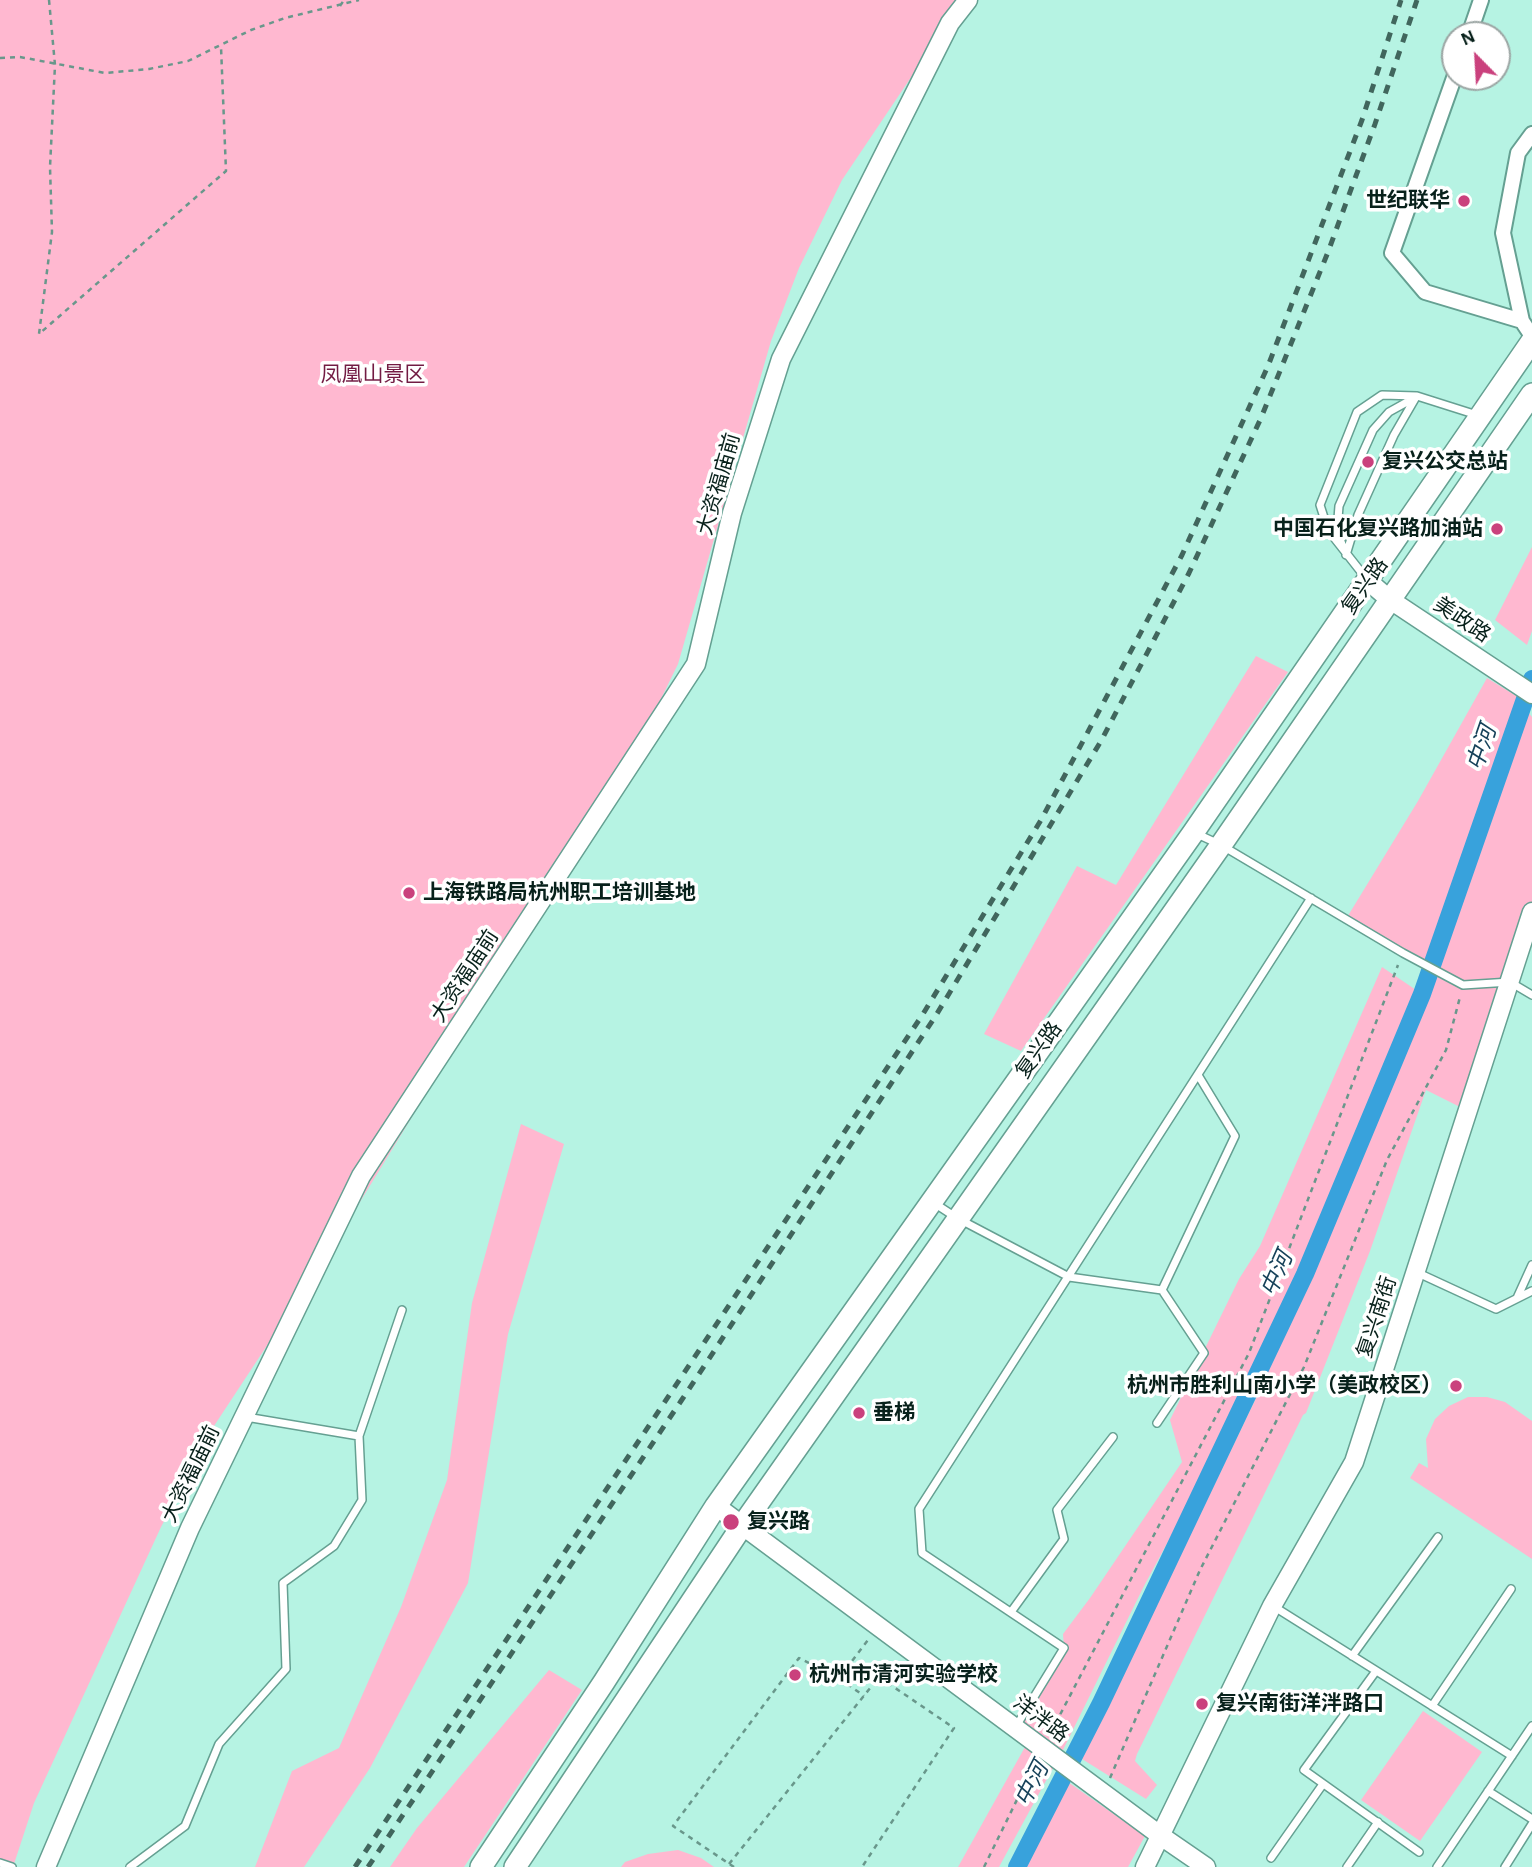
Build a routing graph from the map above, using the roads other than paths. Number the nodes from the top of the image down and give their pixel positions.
1 (968, 0) edge
2 (1481, 0) edge
3 (1474, 21) edge
4 (1449, 91) edge
5 (1532, 134) edge
6 (1522, 321) junction
7 (1532, 336) edge
8 (1532, 341) edge
9 (1532, 394) edge
10 (1417, 396) junction
11 (1481, 416) junction
12 (1346, 555) junction
13 (1368, 581) junction
14 (1389, 599) junction
15 (1525, 690) edge
16 (1193, 833) junction
17 (1221, 845) junction
18 (1311, 898) junction
19 (1532, 912) edge
20 (1510, 982) junction
21 (1532, 995) edge
22 (1198, 1075) junction
23 (932, 1201) junction
24 (957, 1218) junction
25 (1532, 1265) edge
26 (1416, 1272) junction
27 (1069, 1276) junction
28 (1162, 1290) junction
29 (1532, 1291) edge
30 (1516, 1299) junction
31 (402, 1310) dead end
32 (244, 1417) junction
33 (1157, 1423) dead end
34 (359, 1436) junction
35 (1113, 1437) dead end
36 (716, 1506) junction
37 (742, 1526) junction
38 (1438, 1537) dead end
39 (1511, 1589) dead end
40 (1272, 1605) junction
41 (1011, 1612) junction
42 (1352, 1656) junction
43 (1376, 1671) junction
44 (1432, 1706) junction
45 (1532, 1726) edge
46 (1015, 1728) junction
47 (1511, 1756) junction
48 (1323, 1784) junction
49 (1488, 1791) junction
50 (1378, 1822) junction
51 (1532, 1822) edge
52 (1161, 1836) junction
53 (1419, 1852) dead end
54 (1271, 1858) dead end
55 (0, 1863) edge
56 (12, 1867) edge
57 (47, 1867) edge
58 (130, 1867) edge
59 (481, 1867) edge
60 (514, 1867) edge
61 (1145, 1867) edge
62 (1206, 1867) edge
63 (1347, 1867) edge
64 (1437, 1867) edge
65 (1505, 1867) edge

1 - 32 street, 大资福庙前
2 - 3 street
4 - 6 street
5 - 6 street
6 - 7 street
8 - 11 main road, 复兴路
9 - 14 main road, 复兴路
10 - 11 lane
10 - 12 lane
10 - 12 lane
10 - 12 lane
11 - 13 main road, 复兴路
12 - 13 lane
13 - 14 street, 美政路
13 - 16 main road, 复兴路
14 - 15 street, 美政路
14 - 17 main road, 复兴路
16 - 17 lane
16 - 23 main road, 复兴路
17 - 18 lane
17 - 24 main road, 复兴路
18 - 20 lane
18 - 22 lane
19 - 20 street, 复兴南街
20 - 21 lane
20 - 26 street, 复兴南街
22 - 27 lane
22 - 28 lane
23 - 24 lane
23 - 36 main road, 复兴路
24 - 27 lane
24 - 37 main road, 复兴路
25 - 30 lane
26 - 30 lane
26 - 40 street, 复兴南街
27 - 28 lane
27 - 41 lane
28 - 33 lane
29 - 30 lane
31 - 34 lane
32 - 34 lane
32 - 57 street, 大资福庙前
34 - 58 lane
35 - 41 lane
36 - 37 street, 洋泮路
36 - 59 main road, 复兴路
37 - 46 street, 洋泮路
37 - 60 main road, 复兴路
38 - 42 lane
39 - 44 lane
40 - 42 lane
40 - 52 street, 复兴南街
41 - 46 lane
42 - 43 lane
43 - 44 lane
43 - 48 lane
44 - 47 lane
45 - 47 lane
46 - 52 street, 洋泮路
47 - 49 lane
48 - 50 lane
48 - 54 lane
49 - 51 lane
49 - 64 lane
50 - 53 lane
50 - 63 lane
51 - 65 lane
52 - 61 street, 复兴南街
52 - 62 street, 洋泮路
55 - 56 lane

